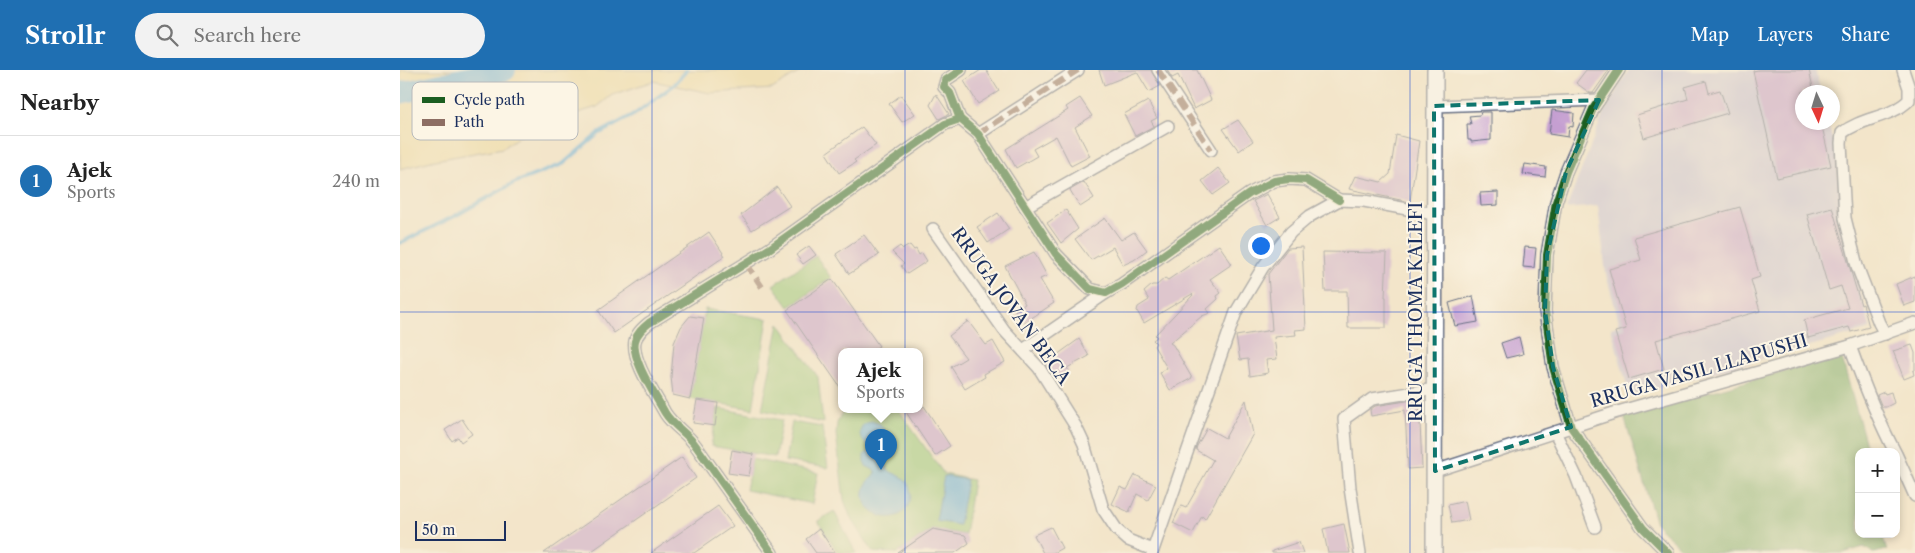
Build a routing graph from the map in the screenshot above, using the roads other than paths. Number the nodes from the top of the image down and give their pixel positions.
1 (960, 70) edge
2 (1078, 70) edge
3 (1158, 70) edge
4 (1435, 70) edge
5 (1619, 70) edge
6 (1908, 73) edge
7 (1598, 100) junction
8 (1434, 106) junction
9 (960, 119) junction
10 (1168, 126) dead end
11 (978, 134) junction
12 (1212, 150) dead end
13 (1339, 200) junction
14 (1025, 207) junction
15 (1434, 214) junction
16 (933, 228) dead end
17 (1106, 293) junction
18 (1915, 323) edge
19 (1885, 334) junction
20 (1850, 346) junction
21 (1023, 350) junction
22 (1435, 389) junction
23 (1571, 426) junction
24 (1555, 432) junction
25 (1893, 448) edge
26 (1900, 462) edge
27 (1435, 471) junction
28 (1915, 496) edge
29 (1595, 528) dead end
30 (1152, 551) edge
31 (772, 553) edge
32 (1360, 553) edge
33 (1434, 553) edge
34 (1668, 553) edge

1 - 9 street
2 - 11 street
3 - 12 street
4 - 8 main road, RRUGA THOMA KALEFI
5 - 7 street
6 - 19 street
7 - 8 street
7 - 23 street
8 - 15 main road, RRUGA THOMA KALEFI
9 - 11 street
9 - 31 street
10 - 14 street
11 - 14 street
13 - 15 street
13 - 17 street
13 - 30 street
14 - 17 street
15 - 22 main road, RRUGA THOMA KALEFI
16 - 21 street, RRUGA JOVAN BECA
17 - 21 street
18 - 19 street, RRUGA VASIL LLAPUSHI
19 - 20 street, RRUGA VASIL LLAPUSHI
20 - 23 street, RRUGA VASIL LLAPUSHI
20 - 25 street
21 - 30 street, RRUGA JOVAN BECA
22 - 27 main road, RRUGA THOMA KALEFI
22 - 32 street
23 - 24 street, RRUGA VASIL LLAPUSHI
23 - 34 street
24 - 27 street, RRUGA VASIL LLAPUSHI
24 - 29 street
26 - 28 street
27 - 33 main road, RRUGA THOMA KALEFI

